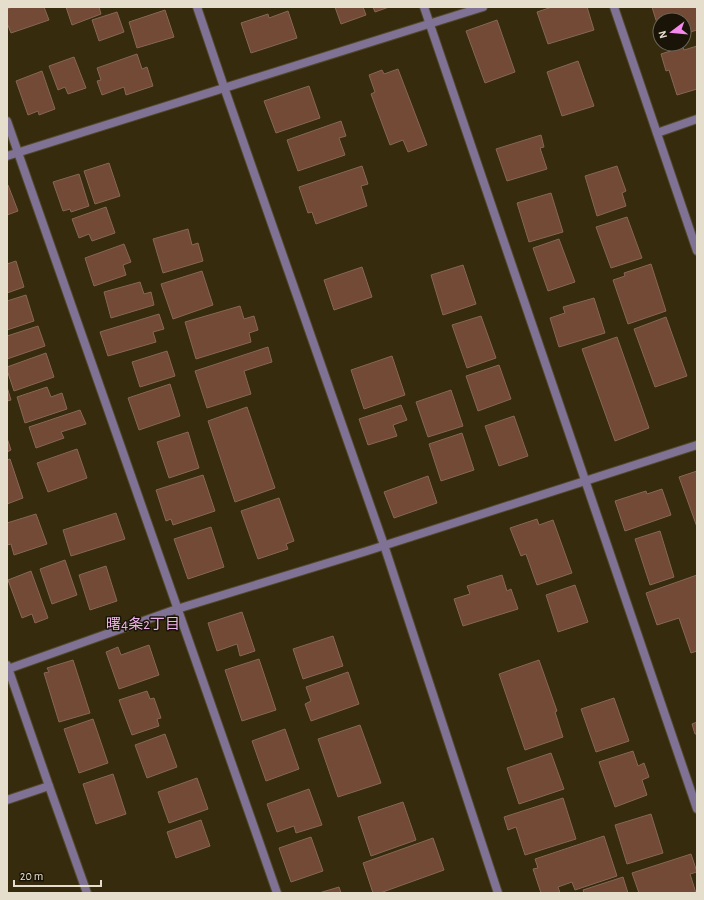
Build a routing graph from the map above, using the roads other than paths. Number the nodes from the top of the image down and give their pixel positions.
1 (197, 7) edge
2 (424, 7) edge
3 (483, 7) edge
4 (614, 7) edge
5 (429, 24) junction
6 (224, 87) junction
7 (697, 119) edge
8 (7, 121) edge
9 (657, 133) junction
10 (18, 152) junction
11 (7, 156) edge
12 (697, 251) edge
13 (697, 445) edge
14 (585, 481) junction
15 (384, 545) junction
16 (177, 609) junction
17 (8, 667) edge
18 (48, 786) junction
19 (7, 800) edge
20 (697, 809) edge
21 (87, 893) edge
22 (277, 893) edge
23 (498, 893) edge

1 - 6 street
2 - 5 street
3 - 5 street
4 - 9 street
5 - 6 street
5 - 14 street
6 - 10 street
6 - 15 street
7 - 9 street
8 - 10 street
9 - 12 street
10 - 11 street
10 - 16 street
13 - 14 street
14 - 15 street
14 - 20 street
15 - 16 street
15 - 23 street
16 - 17 street
16 - 22 street
17 - 18 street
18 - 19 street
18 - 21 street

